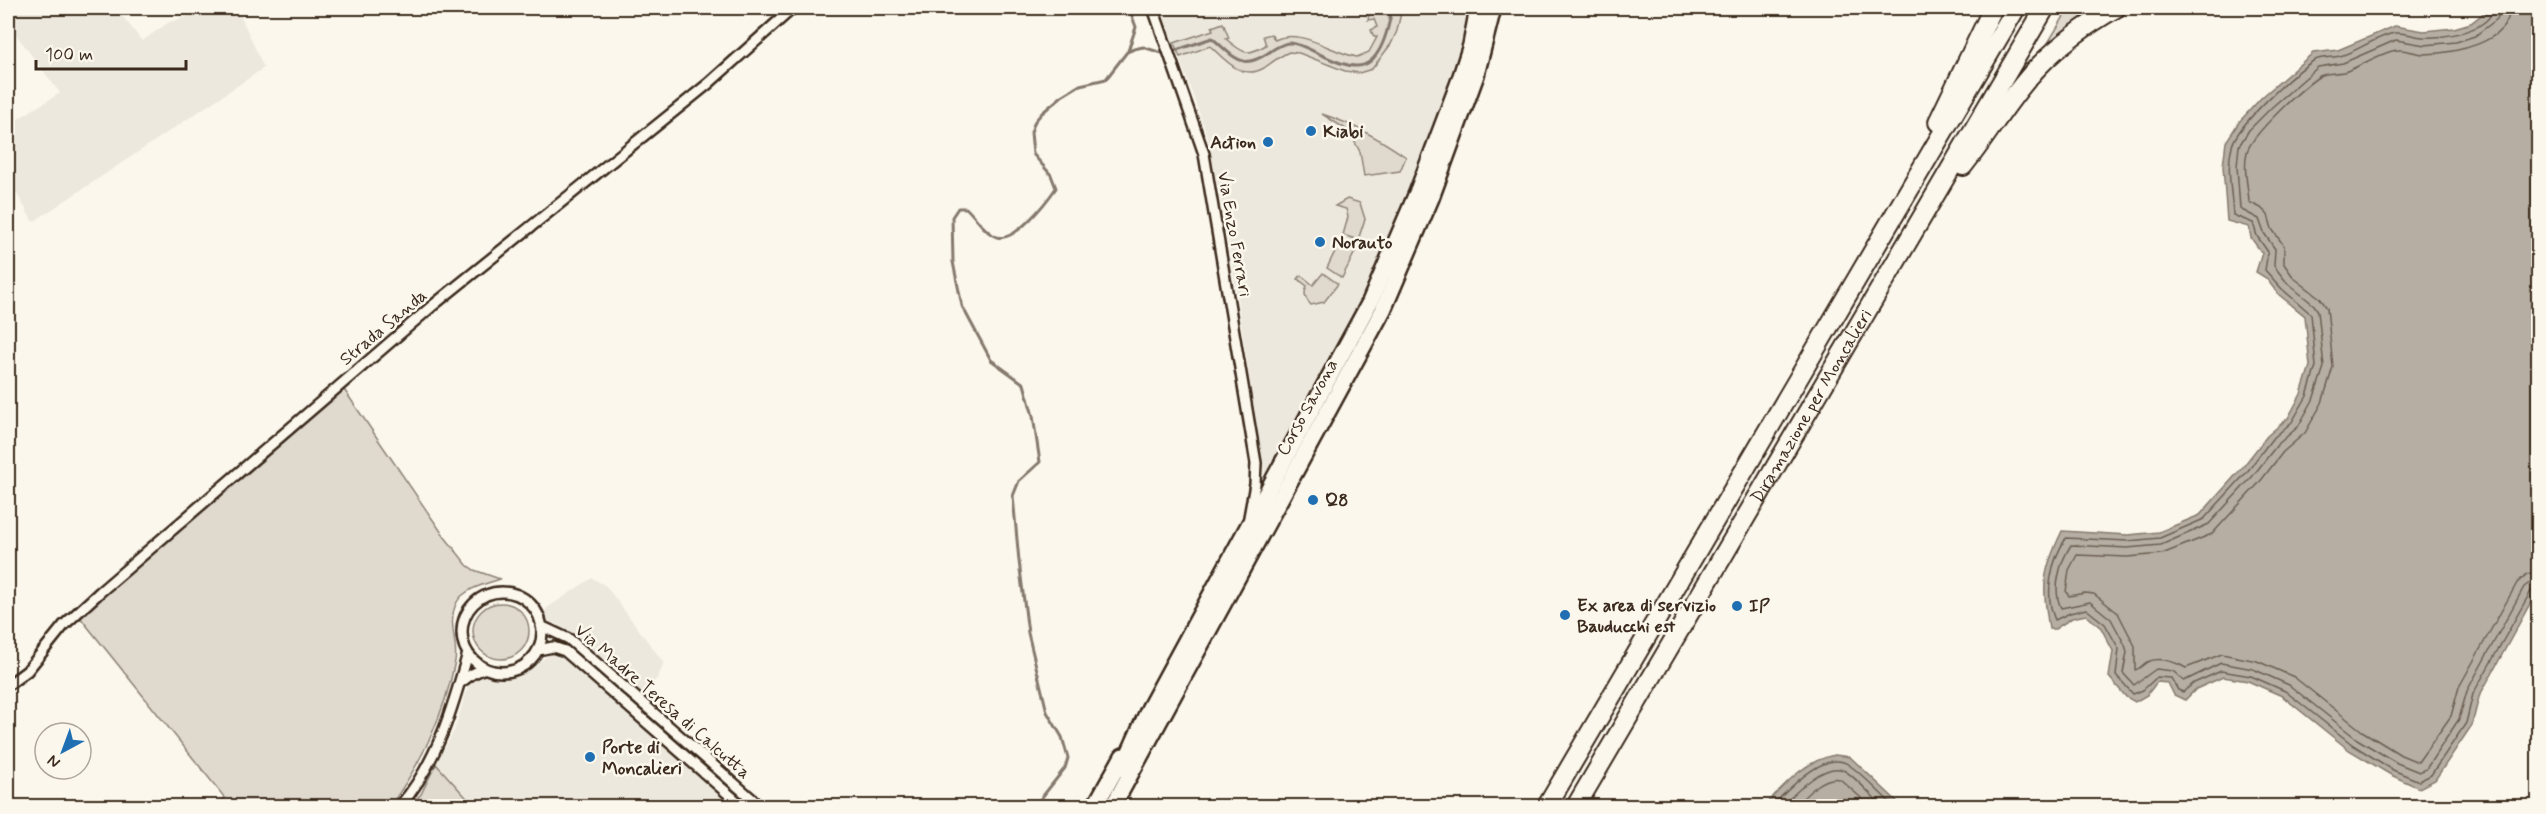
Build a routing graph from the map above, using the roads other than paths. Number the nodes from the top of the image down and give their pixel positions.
1 (793, 8) edge
2 (1153, 8) edge
3 (1478, 8) edge
4 (1493, 8) edge
5 (1993, 8) edge
6 (2016, 8) edge
7 (2045, 8) edge
8 (2116, 8) edge
9 (1928, 159) junction
10 (1933, 199) junction
11 (1247, 525) junction
12 (542, 626) junction
13 (538, 650) junction
14 (468, 653) junction
15 (485, 668) junction
16 (460, 683) junction
17 (8, 685) edge
18 (1156, 711) junction
19 (400, 807) edge
20 (742, 807) edge
21 (760, 807) edge
22 (1095, 807) edge
23 (1106, 807) edge
24 (1113, 807) edge
25 (1123, 807) edge
26 (1547, 807) edge
27 (1576, 807) edge

1 - 17 street, Strada Sanda
2 - 11 street, Via Enzo Ferrari
3 - 11 main road, Corso Savona
4 - 18 main road, Corso Savona
5 - 9 highway
6 - 9 highway, Diramazione per Moncalieri
7 - 10 highway, Diramazione per Moncalieri
8 - 10 highway
9 - 26 highway, Diramazione per Moncalieri
10 - 27 highway, Diramazione per Moncalieri
11 - 18 main road, Corso Savona
12 - 13 street
12 - 14 street
12 - 21 street, Via Madre Teresa di Calcutta
13 - 15 street
13 - 20 street, Via Madre Teresa di Calcutta
14 - 15 street
14 - 16 street
15 - 16 street
16 - 19 street
18 - 22 main road
18 - 23 main road, Corso Savona
18 - 24 main road, Corso Savona
18 - 25 main road

